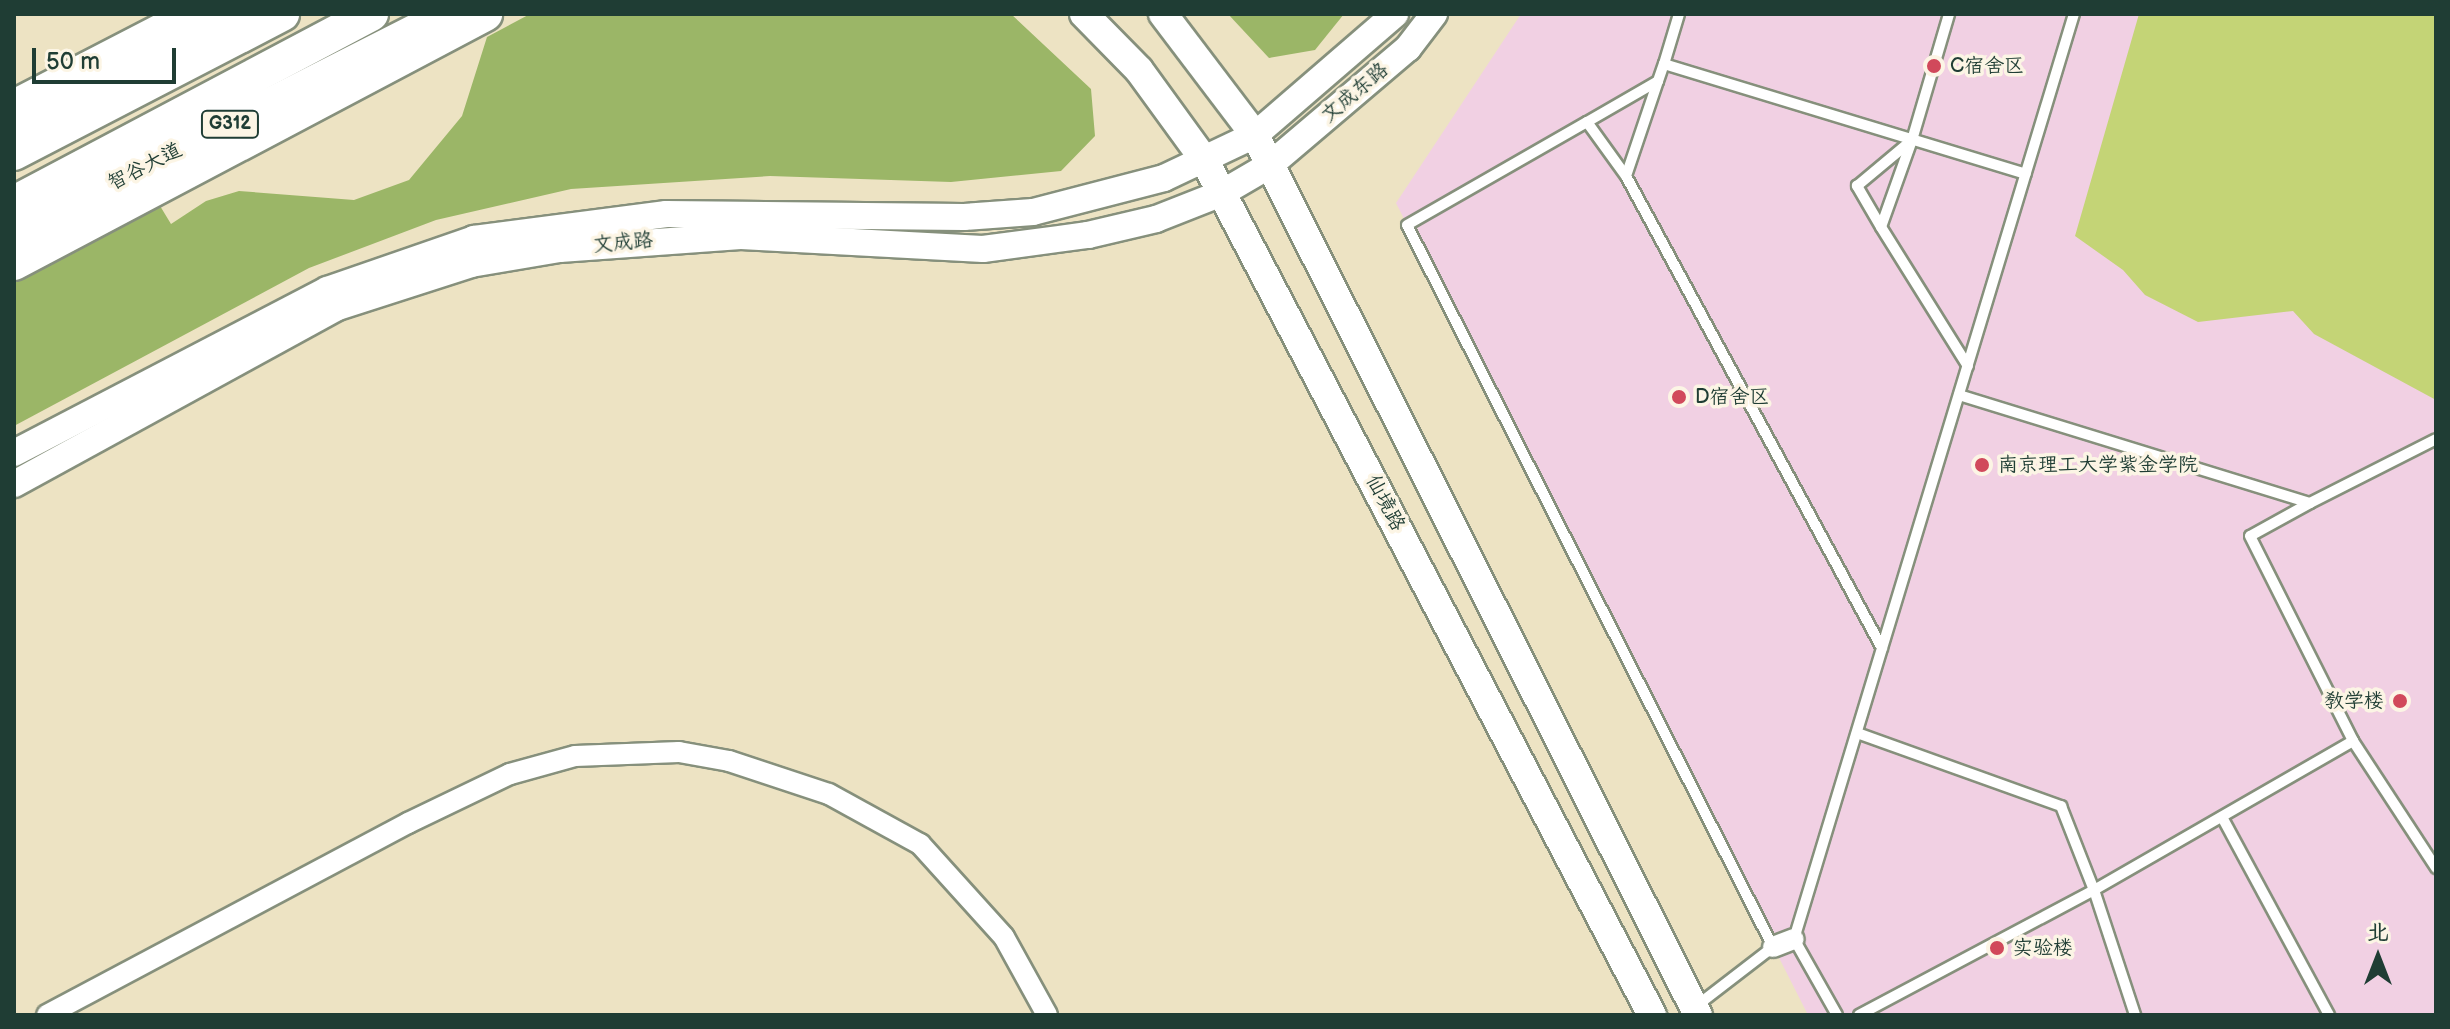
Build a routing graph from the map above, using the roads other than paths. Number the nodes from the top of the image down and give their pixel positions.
1 (194, 14) edge
2 (228, 14) edge
3 (282, 14) edge
4 (371, 14) edge
5 (447, 14) edge
6 (485, 14) edge
7 (1084, 14) edge
8 (1163, 14) edge
9 (1395, 14) edge
10 (1434, 14) edge
11 (1679, 14) edge
12 (1949, 14) edge
13 (2074, 14) edge
14 (1664, 64) junction
15 (1658, 81) junction
16 (14, 107) edge
17 (1587, 122) junction
18 (14, 128) edge
19 (1255, 135) junction
20 (1912, 140) junction
21 (14, 153) edge
22 (1205, 161) junction
23 (1270, 165) junction
24 (2026, 174) junction
25 (1626, 176) junction
26 (1222, 193) junction
27 (14, 203) edge
28 (1881, 227) junction
29 (14, 234) edge
30 (14, 263) edge
31 (1968, 366) junction
32 (1959, 395) junction
33 (2436, 439) edge
34 (14, 453) edge
35 (14, 484) edge
36 (2310, 503) junction
37 (1882, 648) junction
38 (1857, 733) junction
39 (2353, 741) junction
40 (2222, 817) junction
41 (2436, 868) edge
42 (2094, 890) junction
43 (1794, 939) junction
44 (1773, 947) junction
45 (1690, 1012) edge
46 (47, 1015) edge
47 (1047, 1015) edge
48 (1652, 1015) edge
49 (1837, 1015) edge
50 (1859, 1015) edge
51 (2135, 1015) edge
52 (2329, 1015) edge

1 - 16 highway
2 - 18 main road
3 - 21 highway
4 - 27 highway, 智谷大道 / G312
5 - 29 main road, 智谷大道 / G312
6 - 30 highway
7 - 22 main road, 仙境路
8 - 19 main road
9 - 19 street, 文成东路
10 - 23 street, 文成东路
11 - 14 lane
12 - 20 lane
13 - 24 lane
14 - 15 lane
14 - 20 lane
15 - 17 lane
15 - 25 lane
17 - 25 lane
17 - 44 lane
19 - 22 street, 文成路
19 - 23 main road
20 - 24 lane
20 - 28 lane
20 - 28 lane
22 - 26 main road, 仙境路
22 - 34 street, 文成路
23 - 26 street, 文成路
23 - 45 main road
24 - 31 lane
25 - 37 lane
26 - 35 street, 文成路
26 - 48 main road, 仙境路
28 - 31 lane
31 - 32 lane
32 - 36 lane
32 - 37 lane
33 - 36 lane
36 - 39 lane
37 - 38 lane
38 - 42 lane
38 - 43 lane
39 - 40 lane
39 - 41 lane
40 - 42 lane
40 - 52 lane
42 - 50 lane
42 - 51 lane
43 - 44 street
43 - 49 lane
44 - 45 lane
46 - 47 street

